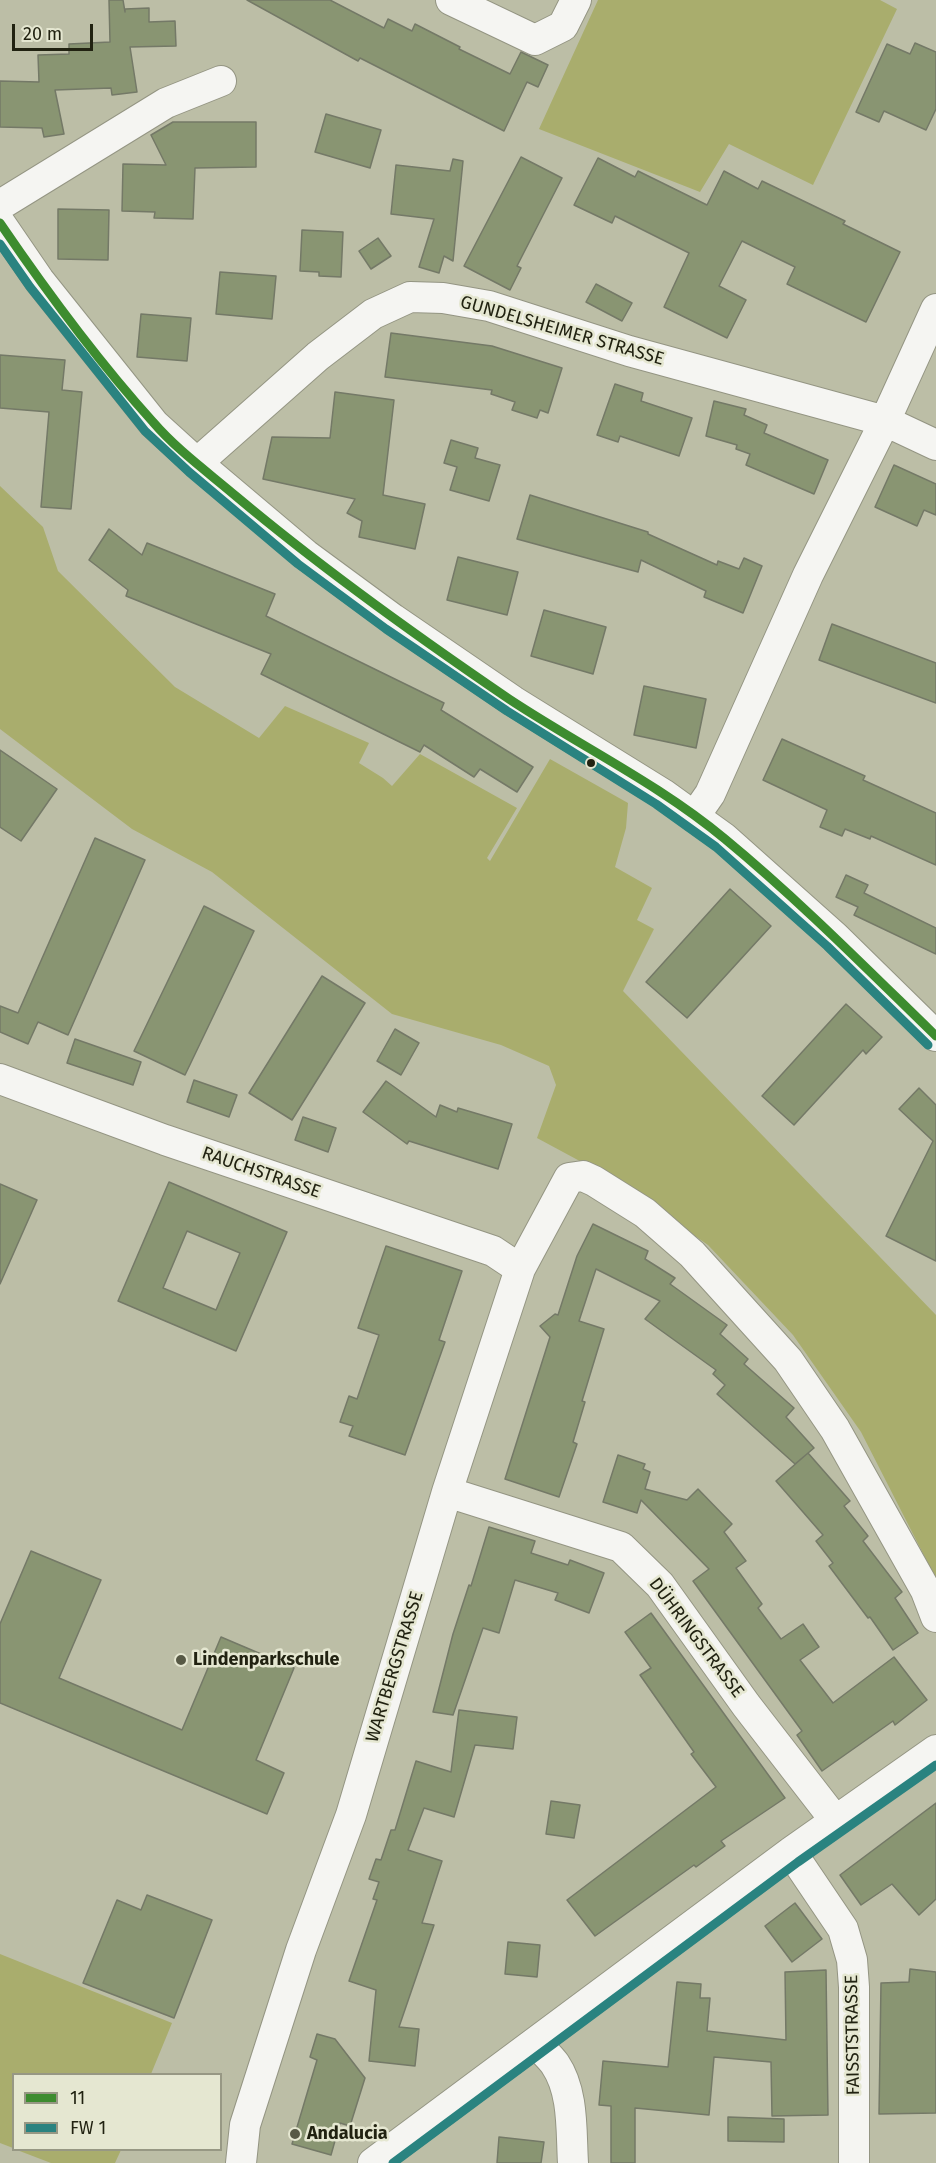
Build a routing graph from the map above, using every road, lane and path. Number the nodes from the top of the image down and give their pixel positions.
1 (450, 0) edge
2 (576, 0) edge
3 (221, 81) dead end
4 (0, 205) edge
5 (0, 223) edge
6 (936, 309) edge
7 (885, 421) junction
8 (936, 445) edge
9 (197, 463) junction
10 (694, 817) junction
11 (936, 1036) edge
12 (0, 1079) edge
13 (520, 1269) junction
14 (447, 1492) junction
15 (936, 1617) edge
16 (936, 1750) edge
17 (835, 1820) junction
18 (791, 1852) junction
19 (536, 2043) junction
20 (241, 2163) edge
21 (373, 2163) edge
22 (573, 2163) edge
23 (854, 2163) edge

1 - 2 street
3 - 4 street
5 - 9 street
6 - 7 street
7 - 8 street, GUNDELSHEIMER STRASSE
7 - 9 street, GUNDELSHEIMER STRASSE
7 - 10 street
9 - 10 street
10 - 11 street
12 - 13 street, RAUCHSTRASSE
13 - 14 street, WARTBERGSTRASSE
13 - 15 street, WARTBERGSTRASSE
14 - 17 street, DÜHRINGSTRASSE
14 - 20 street, WARTBERGSTRASSE
16 - 17 street
17 - 18 street
18 - 19 street
18 - 23 street, FAISSTSTRASSE
19 - 21 street
19 - 22 street

